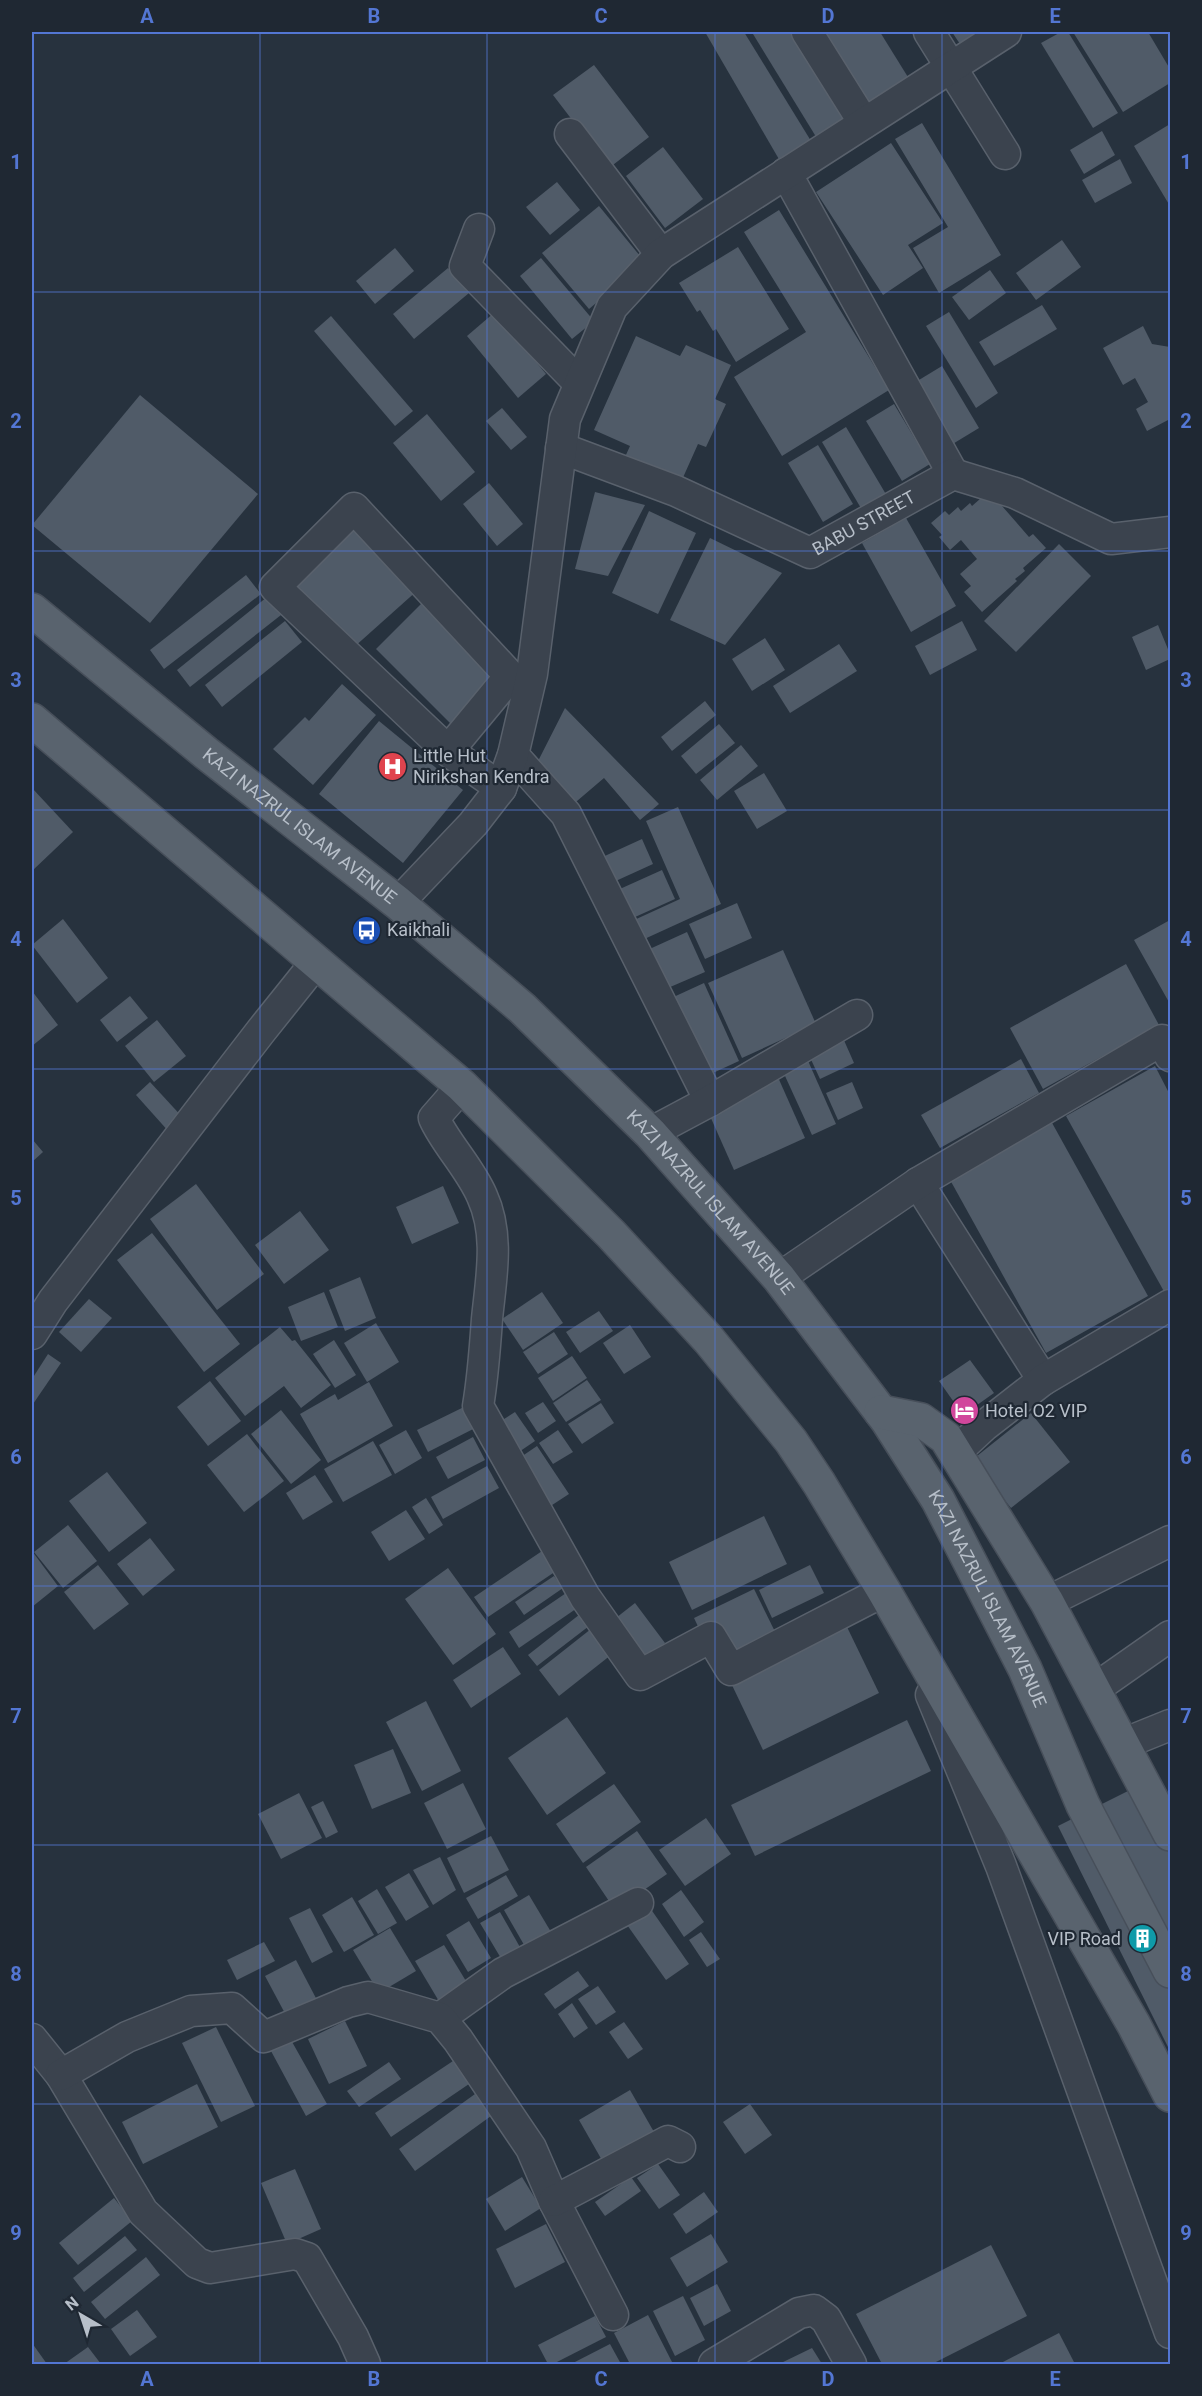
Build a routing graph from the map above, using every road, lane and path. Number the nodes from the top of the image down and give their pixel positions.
1 (807, 32) edge
2 (929, 32) edge
3 (1006, 32) edge
4 (950, 67) junction
5 (864, 123) junction
6 (570, 134) dead end
7 (1005, 154) dead end
8 (786, 173) junction
9 (479, 229) dead end
10 (661, 255) junction
11 (579, 383) junction
12 (561, 448) junction
13 (953, 474) junction
14 (1170, 532) edge
15 (32, 610) edge
16 (32, 720) edge
17 (448, 751) junction
18 (513, 755) junction
19 (501, 788) junction
20 (398, 903) junction
21 (317, 961) junction
22 (857, 1015) dead end
23 (1170, 1056) edge
24 (462, 1086) junction
25 (710, 1101) junction
26 (650, 1133) junction
27 (918, 1183) junction
28 (779, 1278) junction
29 (1170, 1305) edge
30 (32, 1334) edge
31 (1043, 1380) junction
32 (881, 1412) junction
33 (956, 1452) junction
34 (1170, 1541) edge
35 (884, 1591) junction
36 (1047, 1602) junction
37 (901, 1621) junction
38 (1170, 1636) edge
39 (1093, 1690) junction
40 (1170, 1725) edge
41 (1123, 1744) junction
42 (1170, 1834) edge
43 (638, 1903) dead end
44 (1170, 1971) edge
45 (440, 2018) junction
46 (32, 2039) edge
47 (61, 2074) junction
48 (1170, 2094) edge
49 (680, 2147) dead end
50 (554, 2200) junction
51 (614, 2315) dead end
52 (1170, 2333) edge
53 (365, 2364) edge
54 (714, 2364) edge
55 (851, 2364) edge

1 - 5 street
2 - 4 street
3 - 4 street
4 - 5 street
4 - 7 street
5 - 8 street
6 - 10 street
8 - 10 street
8 - 13 street
9 - 11 street
10 - 11 street
11 - 12 street
12 - 13 street, BABU STREET
12 - 18 street
13 - 14 street
15 - 20 main road, KAZI NAZRUL ISLAM AVENUE
16 - 21 main road
17 - 17 street
17 - 19 street
18 - 19 street
18 - 25 street
19 - 20 street
20 - 26 main road, KAZI NAZRUL ISLAM AVENUE
21 - 24 main road
21 - 30 street
22 - 25 street
23 - 27 street
24 - 35 main road
24 - 35 street
25 - 26 street
26 - 28 main road, KAZI NAZRUL ISLAM AVENUE
27 - 28 street
27 - 31 street
28 - 32 main road, KAZI NAZRUL ISLAM AVENUE
29 - 31 street
31 - 33 street
32 - 33 main road
32 - 44 main road, KAZI NAZRUL ISLAM AVENUE
33 - 36 main road
34 - 36 street
35 - 37 main road
36 - 39 main road
37 - 48 main road
37 - 52 street
38 - 39 street
39 - 41 main road
40 - 41 street
41 - 42 main road
43 - 45 street
45 - 47 street
45 - 50 street
46 - 47 street
47 - 53 street
49 - 50 street
50 - 51 street
54 - 55 street

